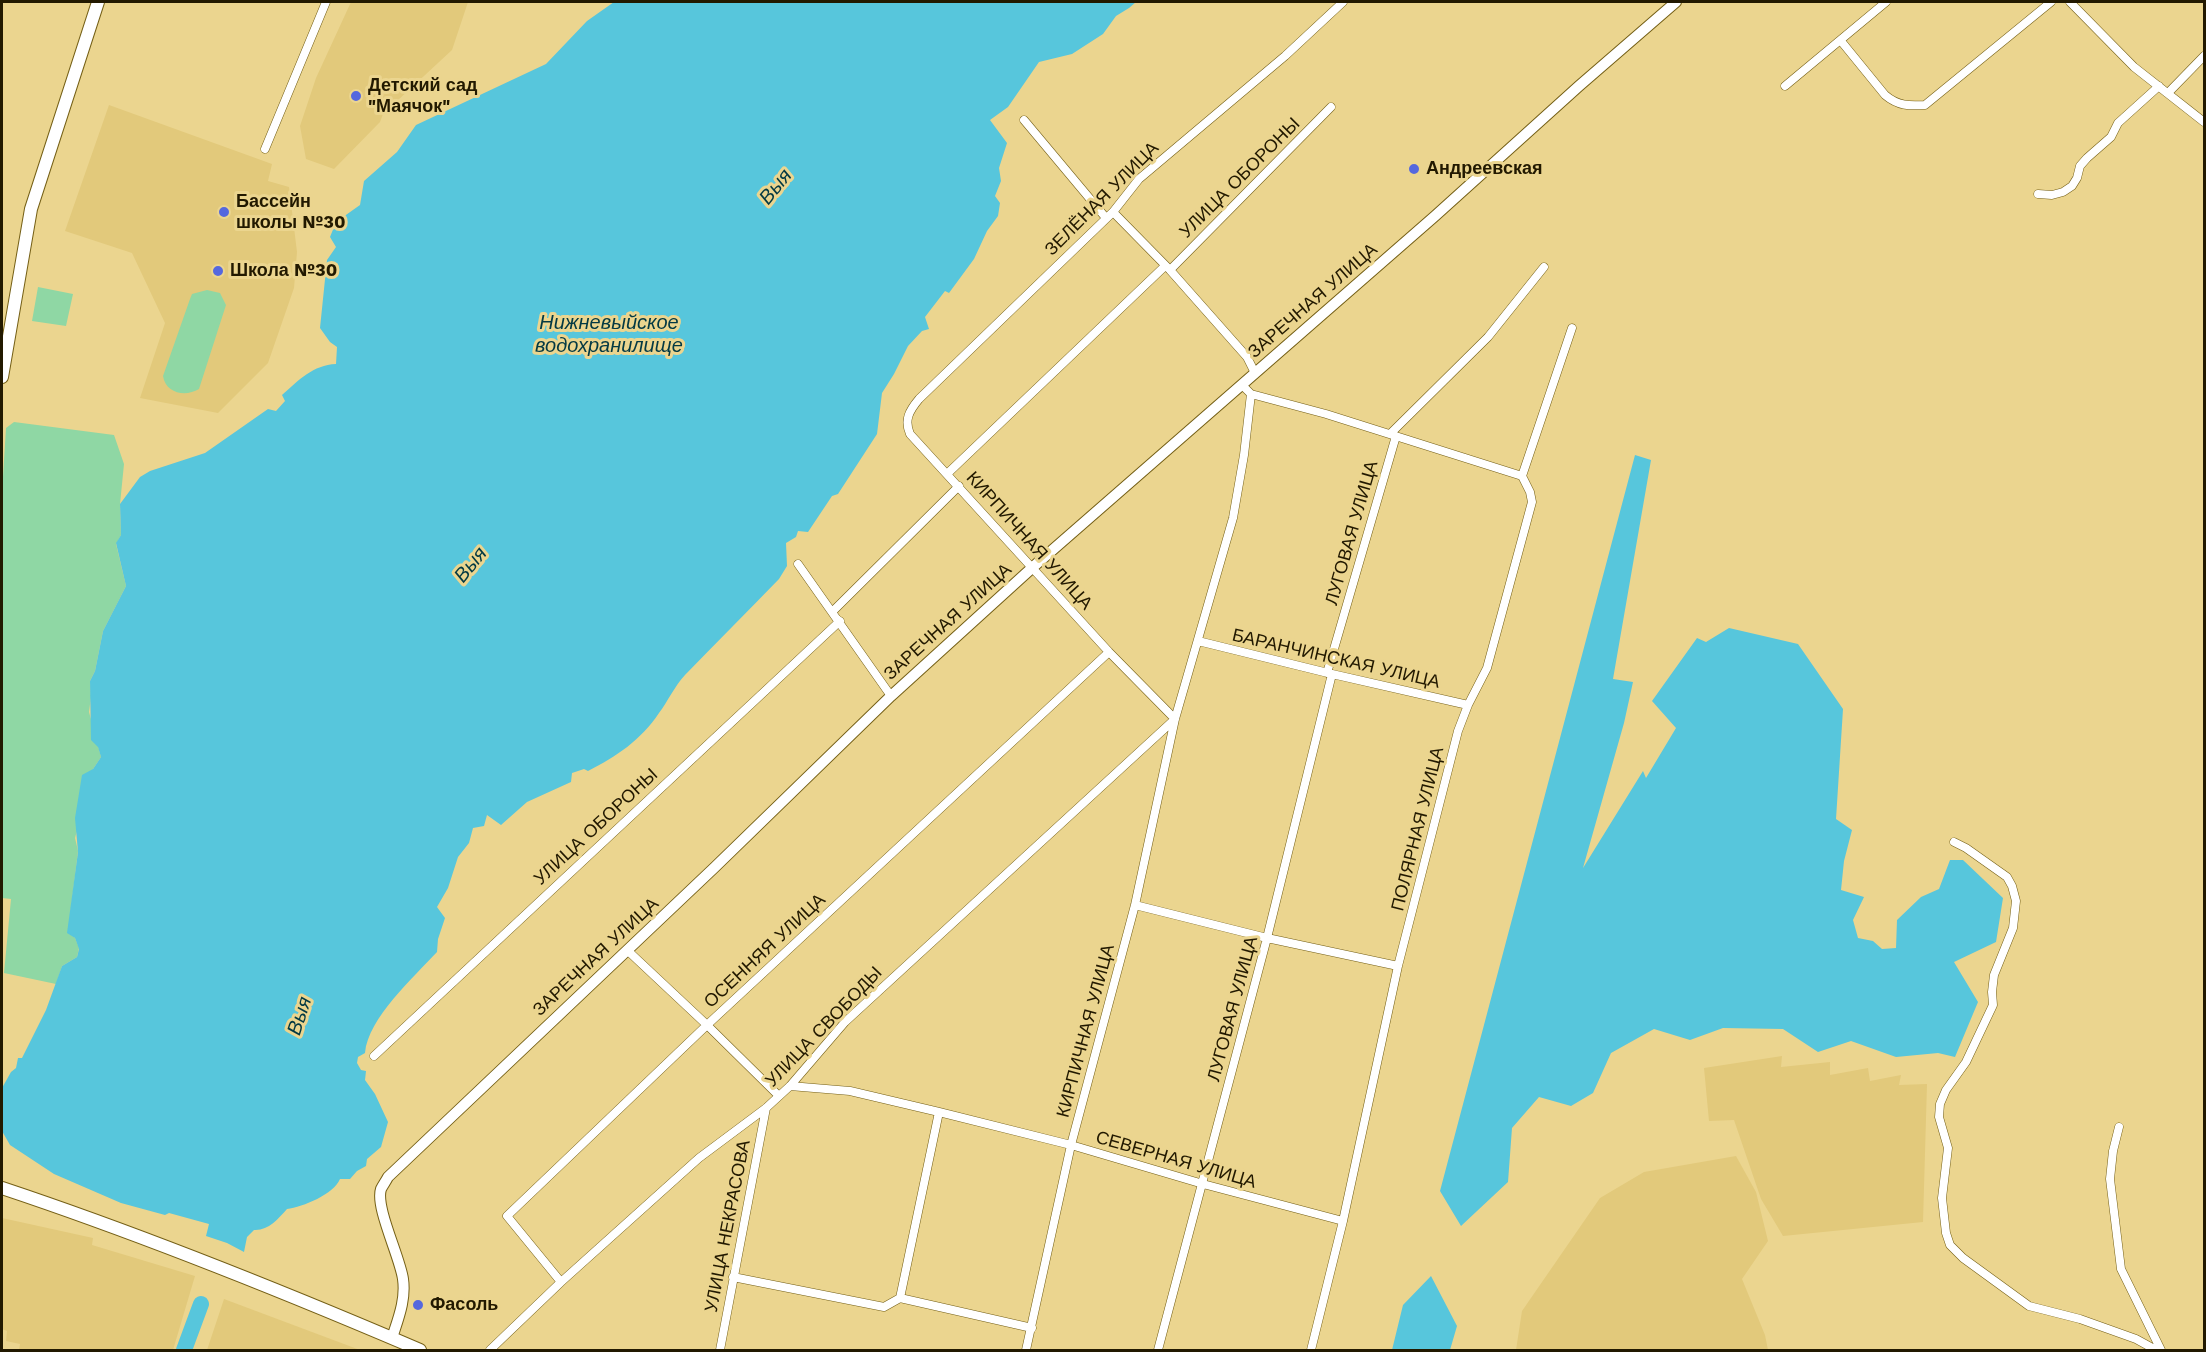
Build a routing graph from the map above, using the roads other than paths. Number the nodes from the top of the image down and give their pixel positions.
1 (98, 2) edge
2 (326, 2) edge
3 (1342, 2) edge
4 (1676, 2) edge
5 (1886, 2) edge
6 (2050, 2) edge
7 (2070, 2) edge
8 (1841, 41) junction
9 (2205, 56) edge
10 (1785, 86) dead end
11 (2159, 86) junction
12 (2168, 93) junction
13 (1331, 107) dead end
14 (1024, 120) dead end
15 (2205, 122) edge
16 (265, 149) dead end
17 (2038, 194) dead end
18 (1113, 212) junction
19 (1106, 218) junction
20 (1544, 267) dead end
21 (1167, 268) junction
22 (1572, 328) dead end
23 (1255, 373) junction
24 (2, 377) edge
25 (1242, 385) junction
26 (1251, 394) junction
27 (910, 434) joint
28 (1393, 435) junction
29 (948, 473) junction
30 (1522, 476) junction
31 (959, 486) junction
32 (798, 564) dead end
33 (1033, 567) junction
34 (832, 612) junction
35 (840, 621) junction
36 (1198, 642) junction
37 (1109, 652) junction
38 (1329, 674) junction
39 (891, 696) junction
40 (1468, 705) junction
41 (1175, 719) junction
42 (1954, 842) dead end
43 (1135, 905) junction
44 (1267, 938) junction
45 (627, 951) junction
46 (1398, 966) junction
47 (707, 1025) junction
48 (374, 1056) dead end
49 (790, 1086) junction
50 (779, 1096) junction
51 (766, 1108) junction
52 (939, 1112) junction
53 (2120, 1127) dead end
54 (1071, 1145) junction
55 (1203, 1184) junction
56 (2, 1188) edge
57 (1343, 1221) junction
58 (733, 1277) junction
59 (561, 1282) junction
60 (900, 1298) junction
61 (1032, 1328) junction
62 (392, 1338) junction
63 (420, 1350) edge
64 (490, 1350) edge
65 (720, 1350) edge
66 (1026, 1350) edge
67 (1158, 1350) edge
68 (1311, 1350) edge
69 (2156, 1350) edge
70 (2161, 1350) edge

1 - 24 main road
2 - 16 street
3 - 18 street, ЗЕЛЁНАЯ УЛИЦА
4 - 23 street, ЗАРЕЧНАЯ УЛИЦА
5 - 8 street
6 - 8 street
7 - 11 street
8 - 10 street
9 - 12 street
11 - 12 street
11 - 17 street
12 - 15 street
13 - 21 street, УЛИЦА ОБОРОНЫ
14 - 19 street
18 - 19 street, ЗЕЛЁНАЯ УЛИЦА
18 - 21 street
19 - 27 street, ЗЕЛЁНАЯ УЛИЦА
20 - 28 street, ЛУГОВАЯ УЛИЦА
21 - 23 street
21 - 29 street, УЛИЦА ОБОРОНЫ
22 - 30 street
23 - 25 street, ЗАРЕЧНАЯ УЛИЦА
25 - 26 street
25 - 33 street, ЗАРЕЧНАЯ УЛИЦА
26 - 28 street
26 - 36 street, КИРПИЧНАЯ УЛИЦА
27 - 29 street, КИРПИЧНАЯ УЛИЦА
28 - 30 street
28 - 38 street, ЛУГОВАЯ УЛИЦА
29 - 31 street, КИРПИЧНАЯ УЛИЦА
30 - 40 street, ПОЛЯРНАЯ УЛИЦА
31 - 33 street, КИРПИЧНАЯ УЛИЦА
31 - 34 street
32 - 34 street
33 - 37 street, КИРПИЧНАЯ УЛИЦА
33 - 39 street, ЗАРЕЧНАЯ УЛИЦА
34 - 35 street
35 - 39 street
35 - 48 street, УЛИЦА ОБОРОНЫ
36 - 38 street, БАРАНЧИНСКАЯ УЛИЦА
36 - 41 street, КИРПИЧНАЯ УЛИЦА
37 - 41 street, КИРПИЧНАЯ УЛИЦА
37 - 47 street, ОСЕННЯЯ УЛИЦА
38 - 40 street, БАРАНЧИНСКАЯ УЛИЦА
38 - 44 street, ЛУГОВАЯ УЛИЦА
39 - 45 street, ЗАРЕЧНАЯ УЛИЦА
40 - 46 street, ПОЛЯРНАЯ УЛИЦА
41 - 43 street, КИРПИЧНАЯ УЛИЦА
41 - 49 street, УЛИЦА СВОБОДЫ
42 - 69 street
43 - 44 street
43 - 54 street, КИРПИЧНАЯ УЛИЦА
44 - 46 street
44 - 55 street, ЛУГОВАЯ УЛИЦА
45 - 47 street
45 - 62 street, ЗАРЕЧНАЯ УЛИЦА
46 - 57 street, ПОЛЯРНАЯ УЛИЦА
47 - 50 street
47 - 59 street, ОСЕННЯЯ УЛИЦА
49 - 50 street, УЛИЦА СВОБОДЫ
49 - 52 street, СЕВЕРНАЯ УЛИЦА
50 - 51 street, УЛИЦА СВОБОДЫ
51 - 58 street, УЛИЦА НЕКРАСОВА
51 - 59 street, УЛИЦА СВОБОДЫ
52 - 54 street, СЕВЕРНАЯ УЛИЦА
52 - 60 street
53 - 70 street
54 - 55 street, СЕВЕРНАЯ УЛИЦА
54 - 61 street, КИРПИЧНАЯ УЛИЦА
55 - 57 street, СЕВЕРНАЯ УЛИЦА
55 - 67 street, ЛУГОВАЯ УЛИЦА
56 - 62 main road
57 - 68 street, ПОЛЯРНАЯ УЛИЦА
58 - 60 street
58 - 65 street, УЛИЦА НЕКРАСОВА
59 - 64 street, УЛИЦА СВОБОДЫ
60 - 61 street
61 - 66 street, КИРПИЧНАЯ УЛИЦА
62 - 63 main road

